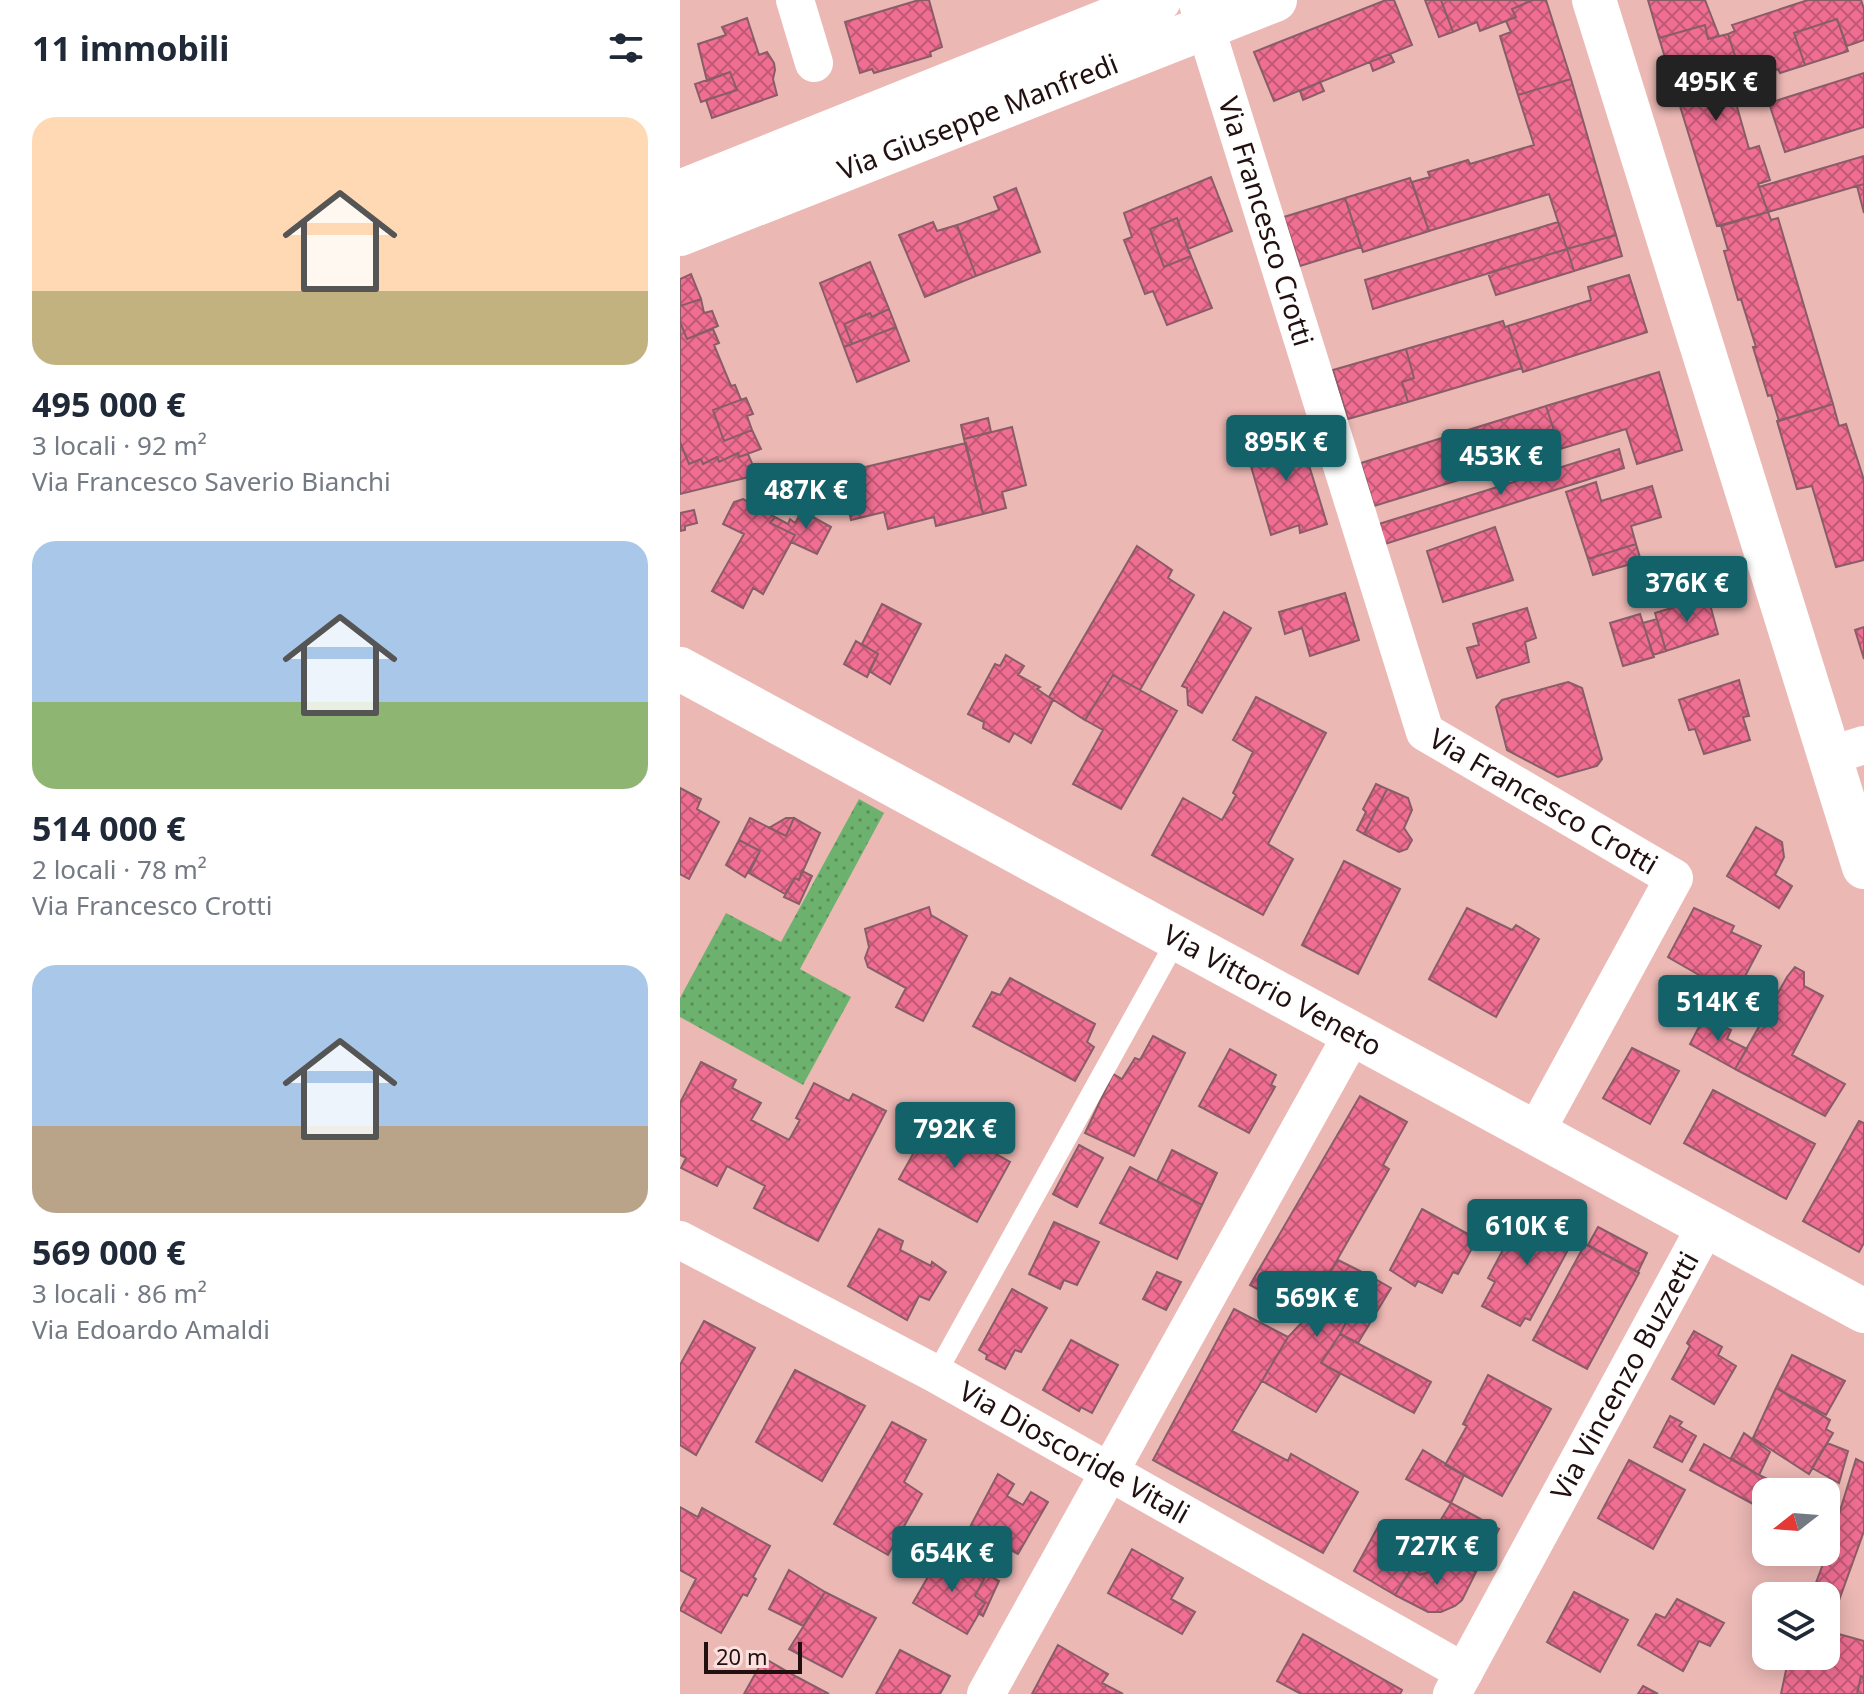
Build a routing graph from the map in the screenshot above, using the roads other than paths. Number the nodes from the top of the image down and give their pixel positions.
1 (795, 0) edge
2 (1159, 0) edge
3 (1275, 0) edge
4 (1594, 0) edge
5 (1201, 14) edge
6 (814, 63) dead end
7 (680, 192) edge
8 (680, 234) edge
9 (680, 669) edge
10 (1846, 751) edge
11 (1864, 867) edge
12 (1177, 939) junction
13 (1352, 1035) junction
14 (1535, 1133) junction
15 (1706, 1226) junction
16 (680, 1240) edge
17 (1864, 1311) edge
18 (936, 1374) junction
19 (1109, 1470) junction
20 (1458, 1683) edge
21 (986, 1694) edge

1 - 6 street
2 - 7 main road, Via Giuseppe Manfredi
3 - 5 main road, Via Giuseppe Manfredi
4 - 10 main road
5 - 8 main road, Via Giuseppe Manfredi
5 - 14 street, Via Francesco Crotti
9 - 12 main road, Via Vittorio Veneto
10 - 11 main road
12 - 13 main road, Via Vittorio Veneto
12 - 18 lane
13 - 14 main road, Via Vittorio Veneto
13 - 19 street
14 - 15 main road, Via Vittorio Veneto
15 - 17 main road, Via Vittorio Veneto
15 - 20 street, Via Vincenzo Buzzetti
16 - 18 street, Via Dioscoride Vitali
18 - 19 street, Via Dioscoride Vitali
19 - 20 street, Via Dioscoride Vitali
19 - 21 street

